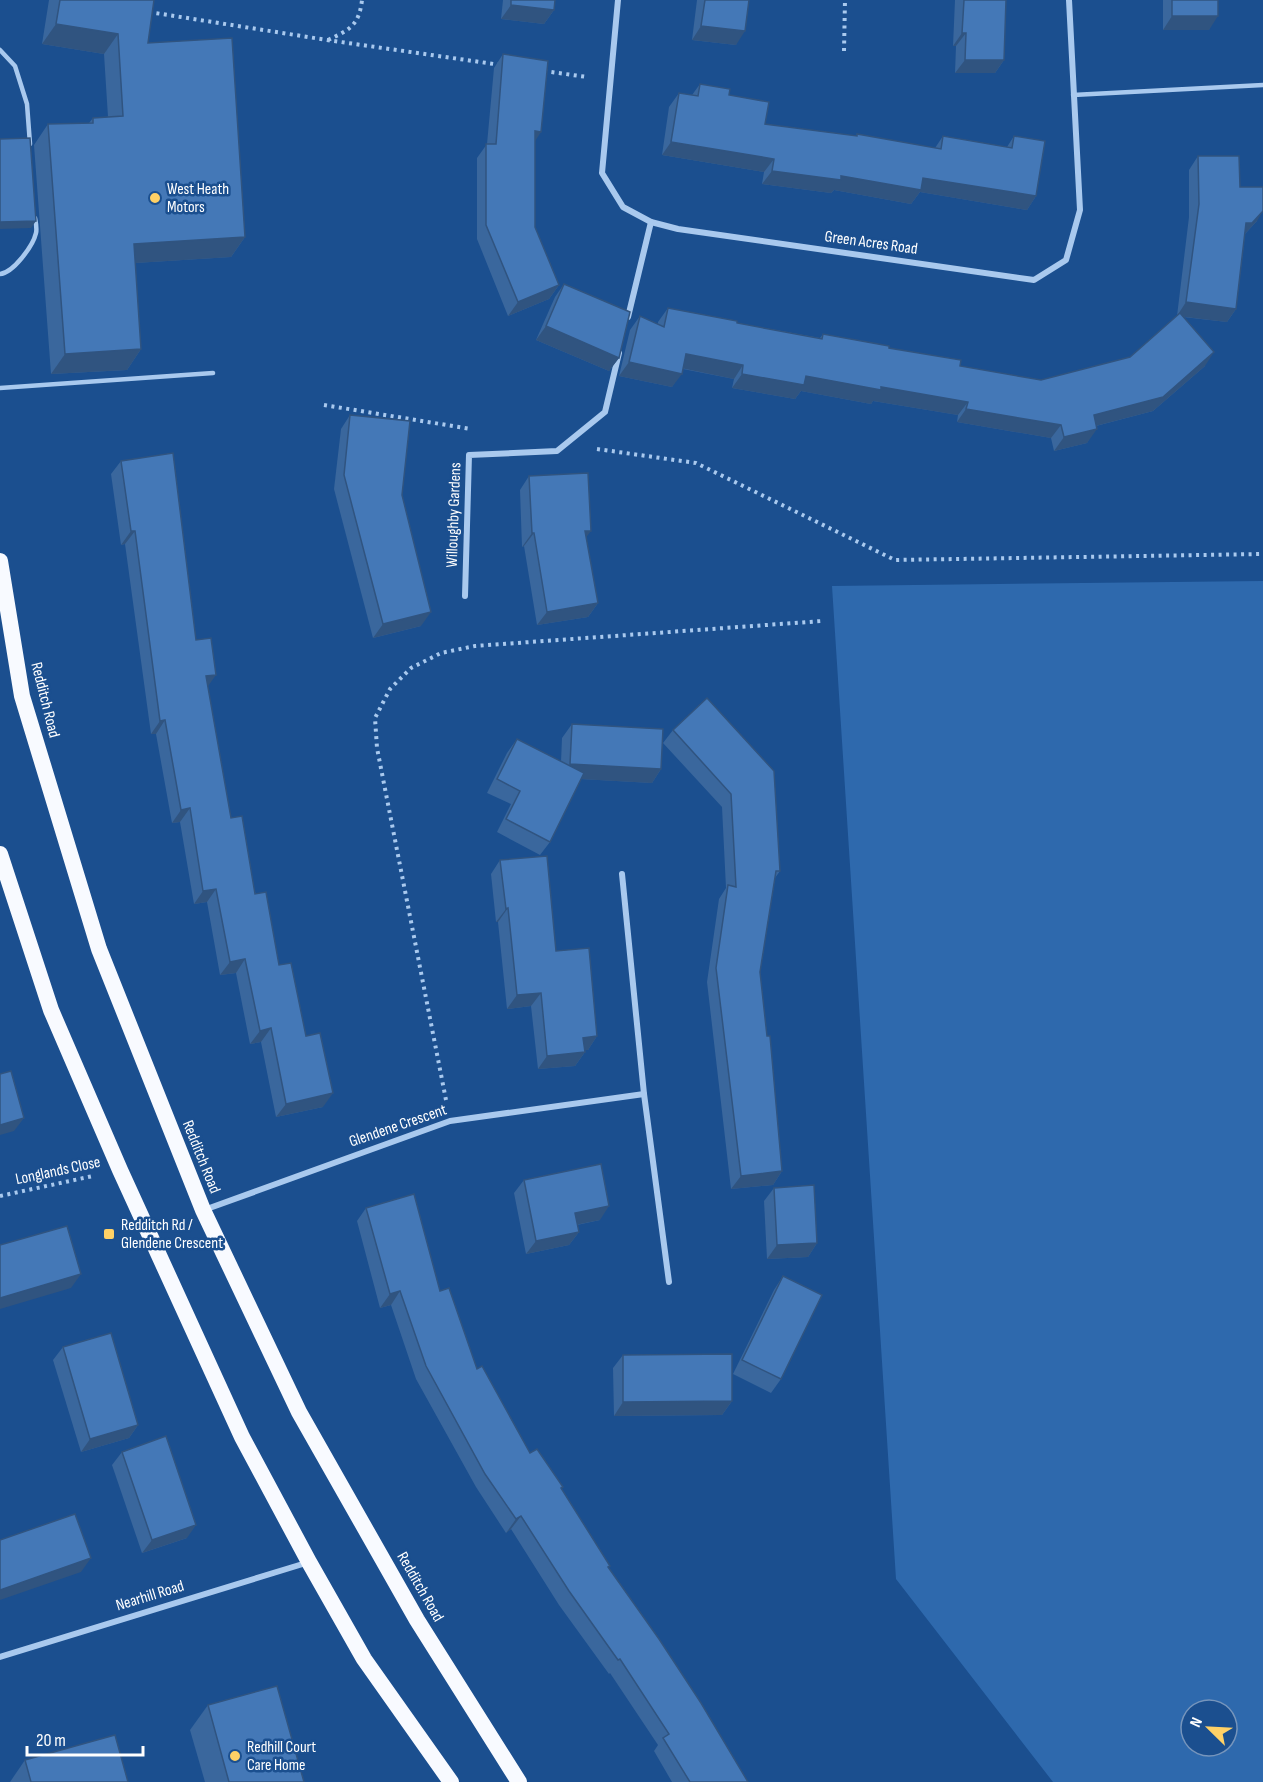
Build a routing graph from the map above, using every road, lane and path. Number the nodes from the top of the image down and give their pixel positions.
1 (362, 0) edge
2 (618, 0) edge
3 (845, 0) edge
4 (1069, 0) edge
5 (143, 11) edge
6 (327, 40) junction
7 (0, 50) edge
8 (844, 51) dead end
9 (504, 65) edge
10 (539, 70) edge
11 (610, 80) junction
12 (1263, 85) edge
13 (1073, 95) junction
14 (31, 151) edge
15 (35, 209) edge
16 (651, 222) junction
17 (0, 274) edge
18 (627, 322) edge
19 (621, 345) edge
20 (213, 373) dead end
21 (0, 388) edge
22 (324, 405) dead end
23 (476, 430) dead end
24 (564, 445) junction
25 (1263, 554) edge
26 (0, 561) edge
27 (465, 596) dead end
28 (822, 621) dead end
29 (0, 854) edge
30 (622, 874) dead end
31 (644, 1094) junction
32 (450, 1121) junction
33 (120, 1170) junction
34 (0, 1196) edge
35 (204, 1210) junction
36 (669, 1282) dead end
37 (309, 1562) junction
38 (0, 1657) edge
39 (451, 1782) edge
40 (519, 1782) edge

1 - 6 path
2 - 11 street, Green Acres Road
3 - 8 path
4 - 13 street, Green Acres Road
5 - 6 path
6 - 9 path
7 - 14 lane
10 - 11 path
11 - 16 street, Green Acres Road
12 - 13 lane
13 - 16 street, Green Acres Road
15 - 17 lane
16 - 18 street
19 - 24 street, Willoughby Gardens
20 - 21 lane
22 - 23 path
24 - 25 path
24 - 27 street, Willoughby Gardens
26 - 35 highway, Redditch Road
28 - 32 path
29 - 33 highway
30 - 31 street
31 - 32 street, Glendene Crescent
31 - 36 street
32 - 35 street, Glendene Crescent
33 - 34 path, Longlands Close
33 - 37 highway
35 - 40 highway, Redditch Road
37 - 38 street, Nearhill Road
37 - 39 highway

